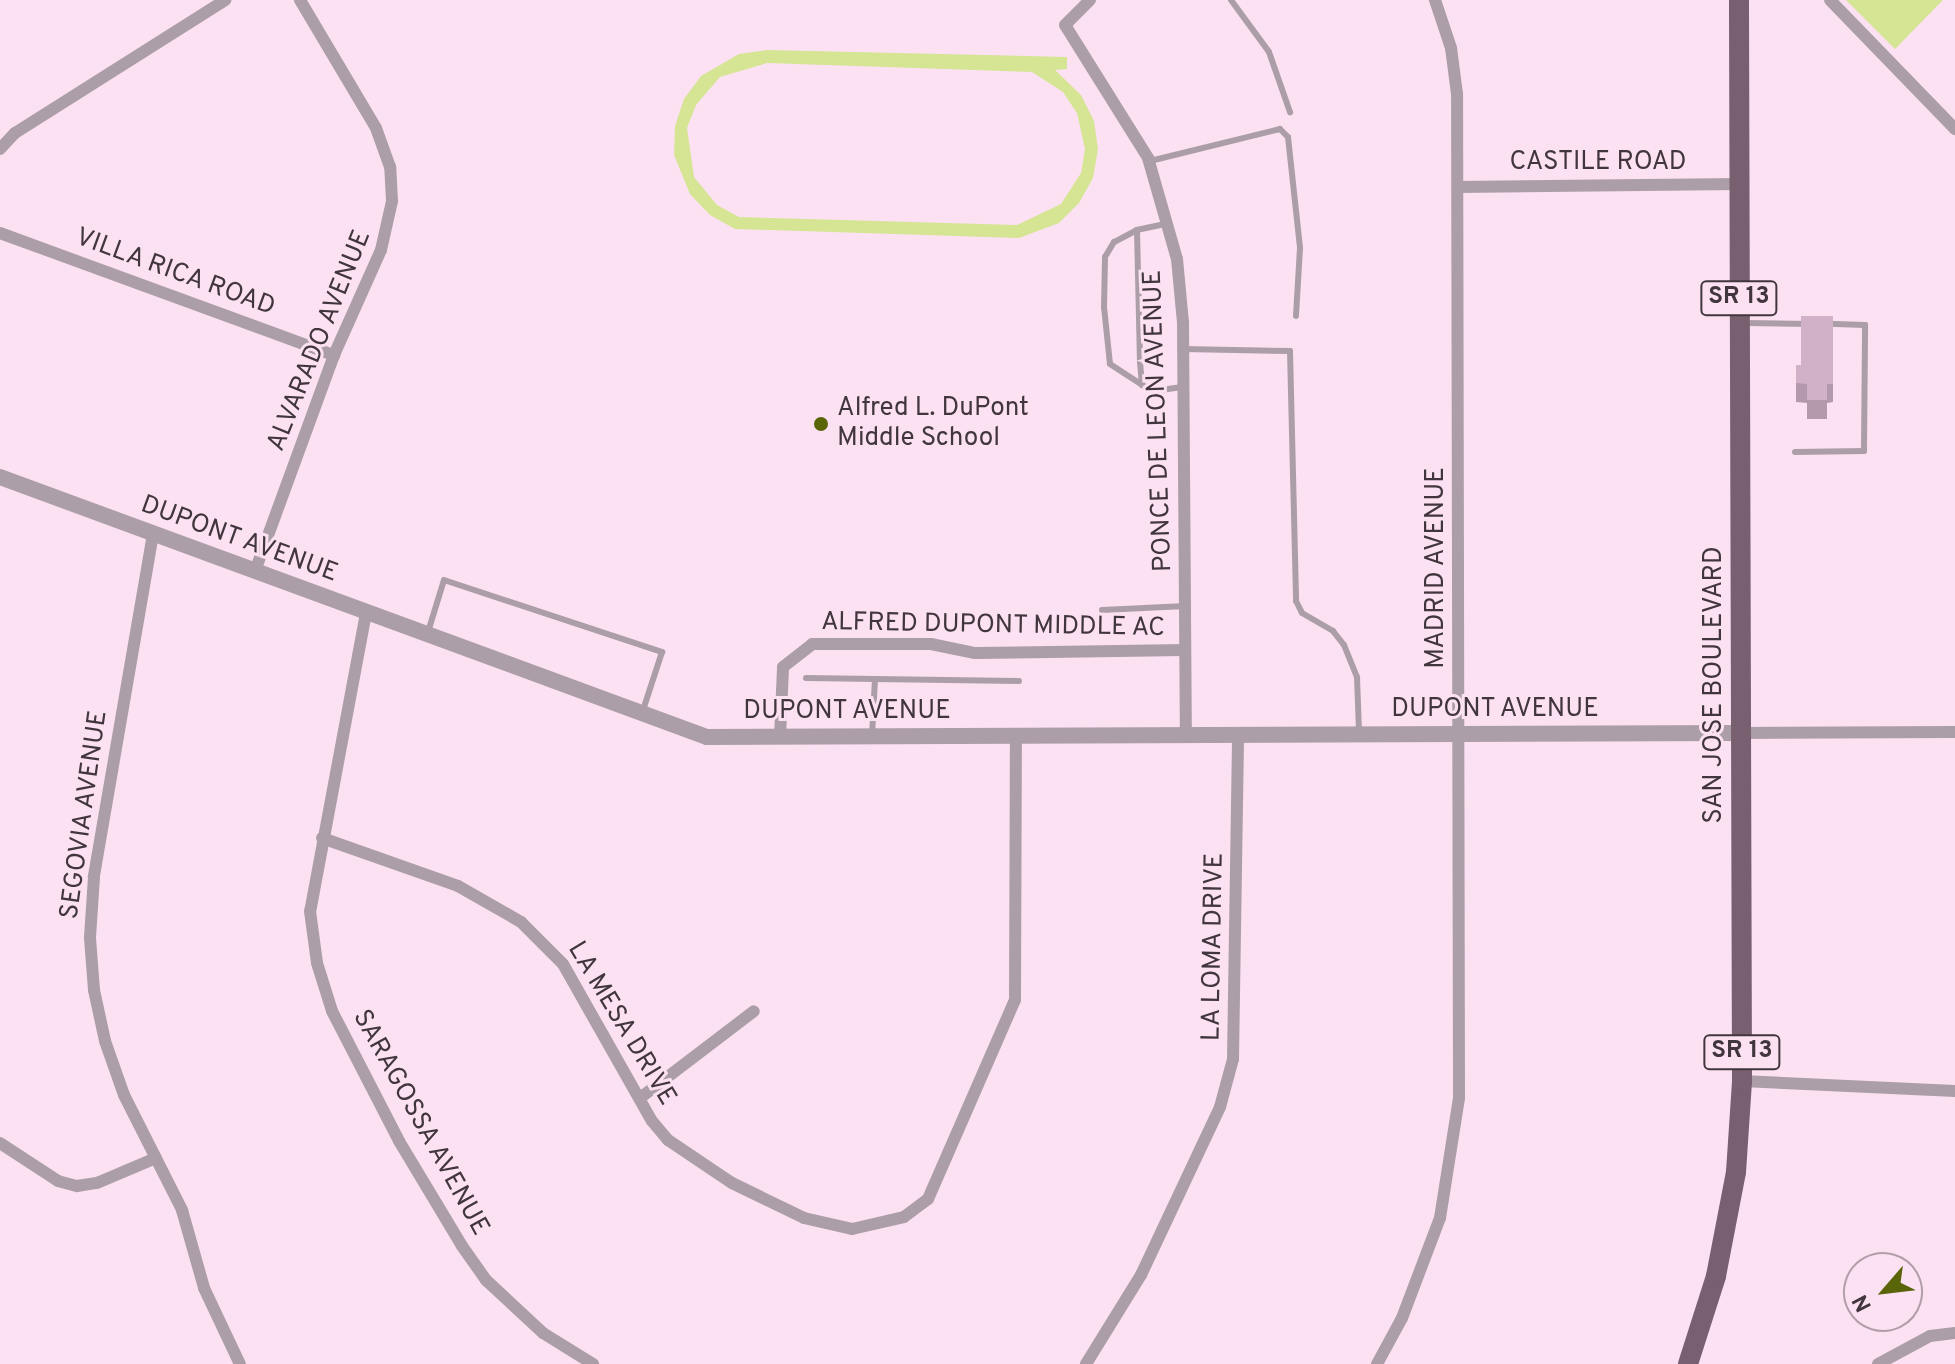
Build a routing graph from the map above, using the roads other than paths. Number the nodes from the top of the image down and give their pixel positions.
1 (225, 0) edge
2 (300, 0) edge
3 (1090, 0) edge
4 (1231, 0) edge
5 (1435, 0) edge
6 (1739, 0) edge
7 (1830, 0) edge
8 (1290, 112) dead end
9 (1955, 129) edge
10 (0, 149) edge
11 (1149, 161) junction
12 (1739, 184) junction
13 (1458, 187) junction
14 (1165, 224) junction
15 (1137, 230) junction
16 (0, 233) edge
17 (1296, 316) dead end
18 (1740, 323) junction
19 (1183, 349) junction
20 (334, 355) junction
21 (1142, 385) junction
22 (1184, 387) junction
23 (1795, 452) dead end
24 (0, 477) edge
25 (153, 534) junction
26 (255, 571) junction
27 (1186, 606) junction
28 (1102, 610) dead end
29 (366, 613) junction
30 (427, 635) junction
31 (1185, 650) junction
32 (806, 678) dead end
33 (875, 679) junction
34 (1019, 681) dead end
35 (641, 714) junction
36 (1955, 732) edge
37 (1741, 733) junction
38 (1459, 734) junction
39 (1186, 735) junction
40 (1238, 735) junction
41 (1359, 735) junction
42 (872, 736) junction
43 (1016, 736) junction
44 (780, 737) junction
45 (322, 838) junction
46 (754, 1011) dead end
47 (1742, 1081) junction
48 (1955, 1091) edge
49 (640, 1098) junction
50 (0, 1143) edge
51 (156, 1158) junction
52 (1955, 1333) edge
53 (240, 1364) edge
54 (593, 1364) edge
55 (1086, 1364) edge
56 (1377, 1364) edge
57 (1688, 1364) edge
58 (1878, 1364) edge

1 - 10 street
2 - 20 street, ALVARADO AVENUE
3 - 11 street, PONCE DE LEON AVENUE
4 - 8 lane
5 - 13 street, MADRID AVENUE
6 - 12 main road, SAN JOSE BOULEVARD / SR 13
7 - 9 street
11 - 14 street, PONCE DE LEON AVENUE
11 - 17 lane
12 - 13 street, CASTILE ROAD
12 - 18 main road, SAN JOSE BOULEVARD / SR 13
13 - 38 street, MADRID AVENUE
14 - 15 lane
14 - 19 street, PONCE DE LEON AVENUE
15 - 21 lane
15 - 21 lane
16 - 20 street, VILLA RICA ROAD
18 - 23 lane
18 - 37 main road, SAN JOSE BOULEVARD / SR 13
19 - 22 street, PONCE DE LEON AVENUE
19 - 41 lane
20 - 26 street, ALVARADO AVENUE
21 - 22 lane
22 - 27 street, PONCE DE LEON AVENUE
24 - 25 street, DUPONT AVENUE
25 - 26 street, DUPONT AVENUE
25 - 51 street, SEGOVIA AVENUE
26 - 29 street, DUPONT AVENUE
27 - 28 lane
27 - 31 street, PONCE DE LEON AVENUE
29 - 30 street, DUPONT AVENUE
29 - 45 street, SARAGOSSA AVENUE
30 - 35 street, DUPONT AVENUE
30 - 35 lane
31 - 39 street, PONCE DE LEON AVENUE
31 - 44 street, ALFRED DUPONT MIDDLE AC
32 - 33 lane
33 - 34 lane
33 - 42 lane
35 - 44 street, DUPONT AVENUE
36 - 37 street
37 - 38 street, DUPONT AVENUE
37 - 47 main road, SAN JOSE BOULEVARD / SR 13
38 - 41 street, DUPONT AVENUE
38 - 56 street, MADRID AVENUE
39 - 40 street, DUPONT AVENUE
39 - 43 street, DUPONT AVENUE
40 - 41 street, DUPONT AVENUE
40 - 55 street, LA LOMA DRIVE
42 - 43 street, DUPONT AVENUE
42 - 44 street, DUPONT AVENUE
43 - 49 street, LA MESA DRIVE
45 - 49 street, LA MESA DRIVE
45 - 54 street, SARAGOSSA AVENUE
46 - 49 street
47 - 48 street
47 - 57 main road, SAN JOSE BOULEVARD / SR 13
50 - 51 street
51 - 53 street, SEGOVIA AVENUE
52 - 58 street

